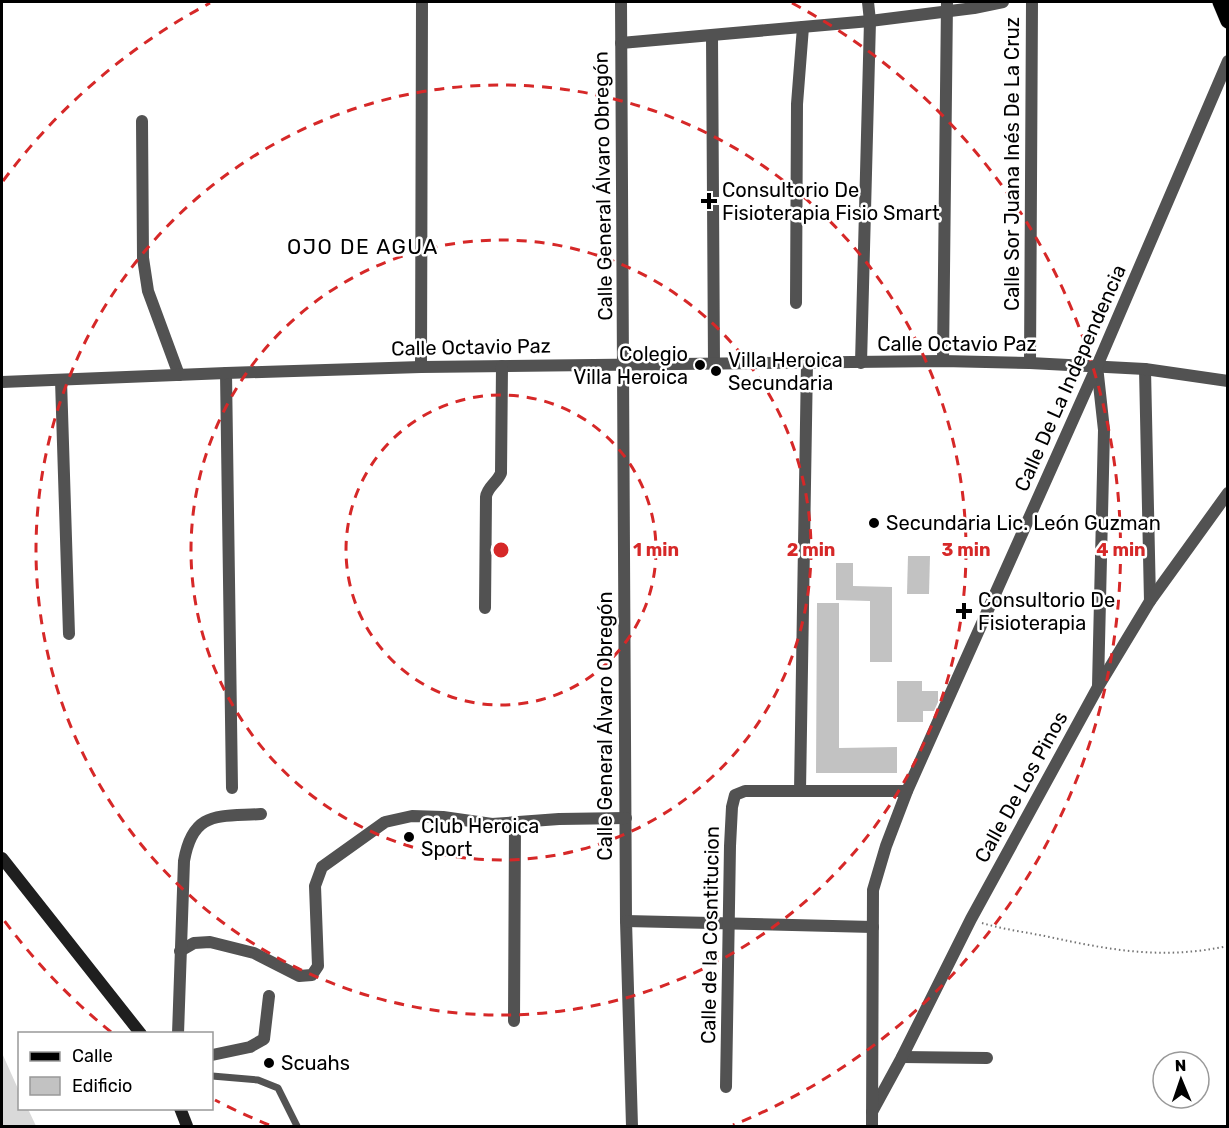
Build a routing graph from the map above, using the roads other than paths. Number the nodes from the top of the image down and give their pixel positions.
1 (422, 2) edge
2 (621, 2) edge
3 (868, 2) edge
4 (1002, 2) edge
5 (1032, 2) edge
6 (1220, 2) edge
7 (947, 6) edge
8 (870, 21) junction
9 (1227, 21) edge
10 (804, 27) junction
11 (712, 36) junction
12 (621, 43) junction
13 (1227, 62) edge
14 (142, 121) dead end
15 (796, 303) dead end
16 (807, 362) junction
17 (943, 362) junction
18 (714, 363) junction
19 (861, 363) junction
20 (1030, 363) junction
21 (624, 364) junction
22 (502, 366) junction
23 (1097, 366) junction
24 (421, 368) junction
25 (1144, 369) junction
26 (226, 373) junction
27 (179, 375) junction
28 (61, 380) junction
29 (1227, 381) edge
30 (2, 382) edge
31 (1227, 493) edge
32 (1150, 601) junction
33 (485, 608) dead end
34 (69, 634) dead end
35 (1098, 687) junction
36 (232, 788) dead end
37 (800, 791) junction
38 (907, 791) junction
39 (261, 814) dead end
40 (626, 818) junction
41 (515, 823) junction
42 (2, 858) edge
43 (626, 921) junction
44 (729, 922) junction
45 (873, 927) junction
46 (180, 951) junction
47 (269, 996) dead end
48 (514, 1020) dead end
49 (139, 1032) edge
50 (178, 1032) edge
51 (213, 1055) edge
52 (902, 1057) junction
53 (987, 1058) dead end
54 (213, 1076) edge
55 (726, 1087) dead end
56 (181, 1110) edge
57 (872, 1112) junction
58 (187, 1126) edge
59 (297, 1126) edge
60 (632, 1126) edge
61 (872, 1126) edge

1 - 24 street
2 - 12 street, Calle General Álvaro Obregón
3 - 8 street
4 - 7 street
5 - 20 street, Calle Sor Juana Inés De La Cruz
6 - 9 main road
7 - 8 street
7 - 17 street
8 - 10 street
8 - 19 street
10 - 11 street
10 - 15 street
11 - 12 street
11 - 18 street
12 - 21 street, Calle General Álvaro Obregón
13 - 23 street, Calle De La Independencia
14 - 27 street
16 - 18 street, Calle Octavio Paz
16 - 19 street, Calle Octavio Paz
16 - 37 street
17 - 19 street, Calle Octavio Paz
17 - 20 street, Calle Octavio Paz
18 - 21 street, Calle Octavio Paz
20 - 23 street, Calle Octavio Paz
21 - 22 street, Calle Octavio Paz
21 - 40 street, Calle General Álvaro Obregón
22 - 24 street, Calle Octavio Paz
22 - 33 street
23 - 25 street, Calle Octavio Paz
23 - 35 street
23 - 38 street, Calle De La Independencia
24 - 26 street, Calle Octavio Paz
25 - 29 street, Calle Octavio Paz
25 - 32 street
26 - 27 street, Calle Octavio Paz
26 - 36 street
27 - 28 street, Calle Octavio Paz
28 - 30 street, Calle Octavio Paz
28 - 34 street
31 - 32 street, Calle De Los Pinos
32 - 35 street, Calle De Los Pinos
35 - 52 street, Calle De Los Pinos
37 - 38 street
37 - 44 street, Calle de la Cosntitucion
38 - 45 street, Calle De La Independencia
39 - 46 street
40 - 41 street
40 - 43 street, Calle General Álvaro Obregón
41 - 46 street
41 - 48 street
42 - 49 main road
43 - 44 street
43 - 60 street, Calle General Álvaro Obregón
44 - 45 street
44 - 55 street, Calle de la Cosntitucion
45 - 57 street, Calle De La Independencia
46 - 50 street
47 - 51 street
52 - 53 street
52 - 57 street, Calle De Los Pinos
54 - 59 lane
56 - 58 main road
57 - 61 street, Calle De La Independencia

